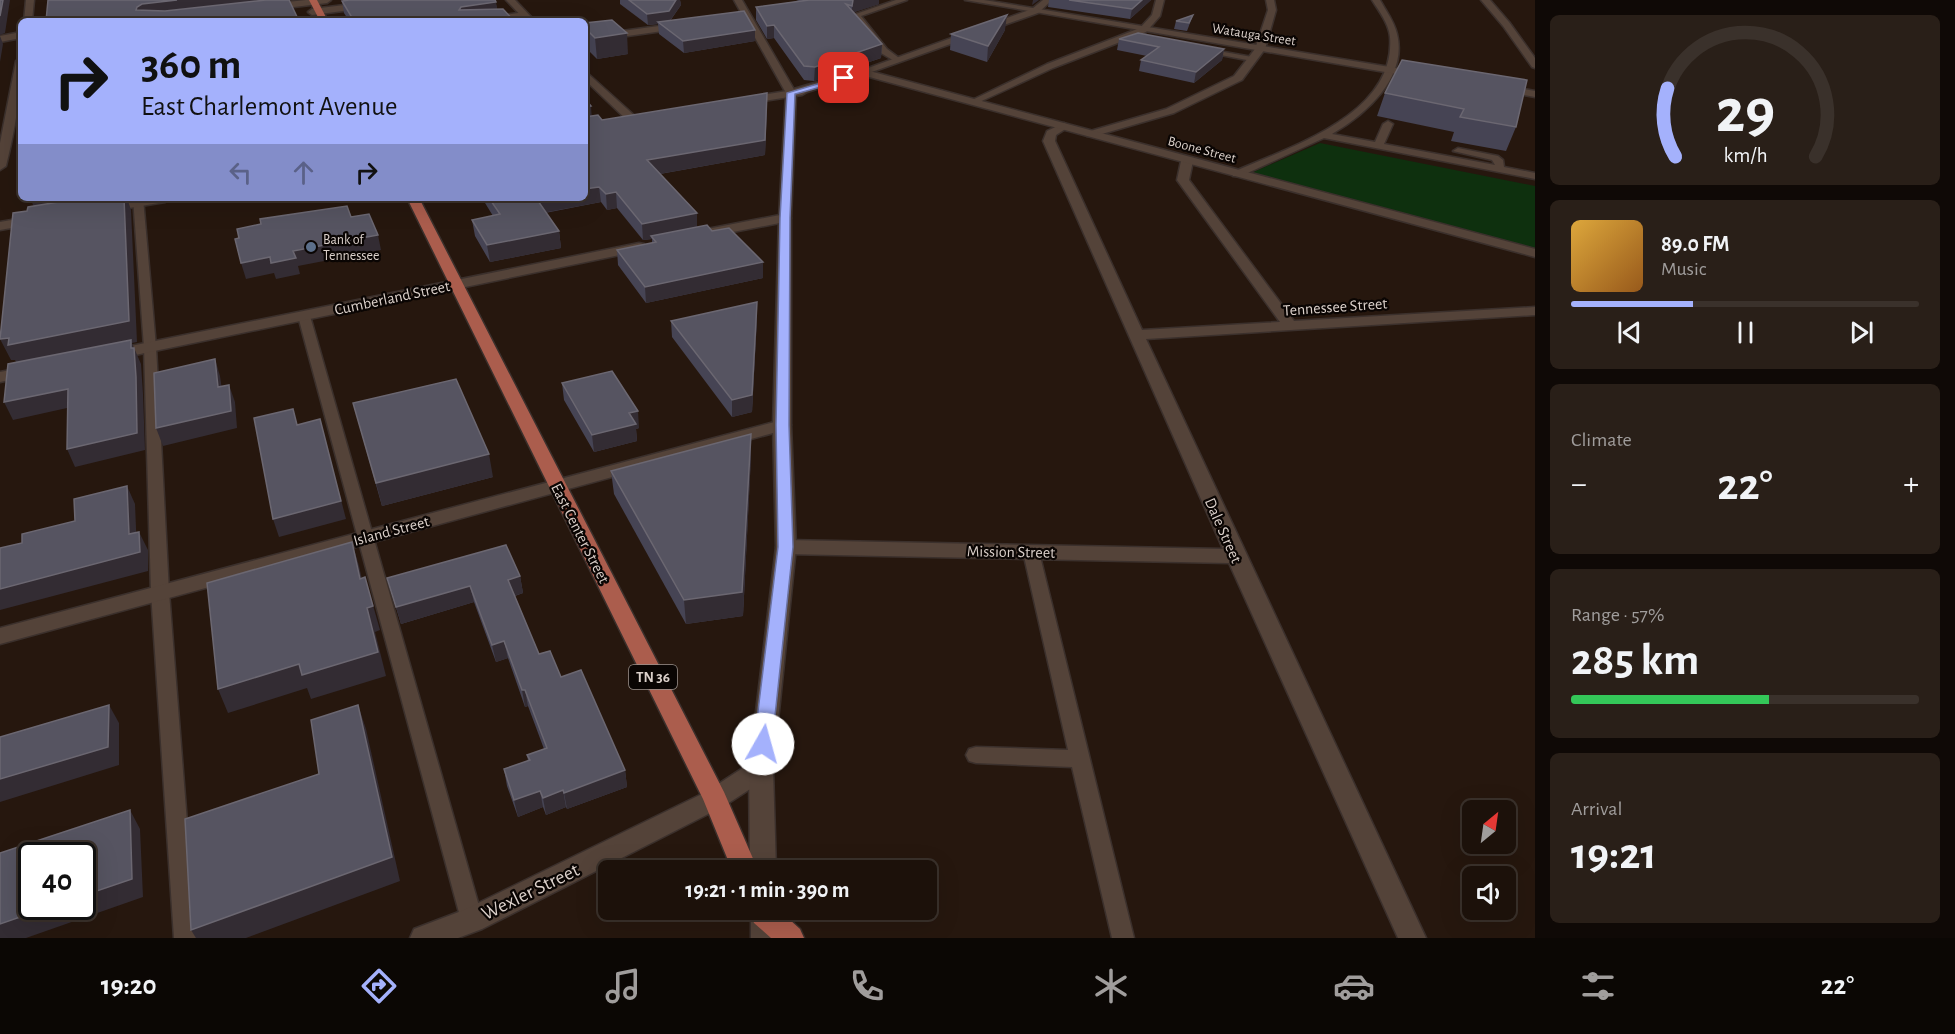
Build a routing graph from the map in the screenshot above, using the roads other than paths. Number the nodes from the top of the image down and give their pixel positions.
1 (30, 0) edge
2 (327, 0) edge
3 (405, 0) edge
4 (510, 0) edge
5 (738, 0) edge
6 (903, 0) edge
7 (969, 0) edge
8 (1048, 0) edge
9 (1160, 0) edge
10 (1270, 0) edge
11 (1376, 0) edge
12 (1485, 0) edge
13 (314, 1) edge
14 (253, 9) edge
15 (319, 11) junction
16 (1035, 11) junction
17 (262, 17) edge
18 (528, 17) edge
19 (28, 18) edge
20 (322, 18) edge
21 (513, 18) edge
22 (693, 24) edge
23 (1143, 30) junction
24 (1125, 36) junction
25 (588, 39) edge
26 (1148, 40) edge
27 (1194, 49) edge
28 (1260, 49) junction
29 (1252, 59) junction
30 (896, 60) junction
31 (1535, 65) edge
32 (1389, 70) junction
33 (862, 72) junction
34 (1434, 77) edge
35 (588, 78) edge
36 (18, 83) edge
37 (870, 86) dead end
38 (854, 87) dead end
39 (1490, 87) edge
40 (791, 93) junction
41 (1535, 94) edge
42 (957, 98) junction
43 (972, 102) junction
44 (731, 103) edge
45 (11, 118) edge
46 (632, 120) edge
47 (1388, 124) edge
48 (1064, 126) junction
49 (1091, 134) junction
50 (1324, 135) junction
51 (1378, 147) junction
52 (1187, 161) junction
53 (0, 164) edge
54 (1237, 174) junction
55 (1535, 176) edge
56 (133, 201) edge
57 (138, 201) edge
58 (414, 201) edge
59 (92, 210) edge
60 (46, 218) edge
61 (785, 218) junction
62 (0, 226) edge
63 (687, 237) edge
64 (653, 244) edge
65 (1535, 253) edge
66 (456, 285) junction
67 (1535, 311) edge
68 (304, 316) junction
69 (1291, 327) junction
70 (1137, 335) junction
71 (150, 347) junction
72 (92, 359) edge
73 (46, 368) edge
74 (0, 377) edge
75 (782, 425) junction
76 (557, 486) junction
77 (366, 537) junction
78 (786, 547) junction
79 (1031, 552) junction
80 (1236, 556) junction
81 (160, 592) junction
82 (0, 636) edge
83 (976, 754) dead end
84 (1080, 759) junction
85 (761, 769) junction
86 (715, 800) junction
87 (741, 860) edge
88 (763, 860) edge
89 (472, 920) junction
90 (767, 920) edge
91 (186, 938) edge
92 (424, 938) edge
93 (790, 938) edge
94 (1123, 938) edge
95 (1412, 938) edge

1 - 19 street
2 - 13 street
3 - 15 street
4 - 18 street
5 - 40 street
6 - 30 lane
7 - 16 street, Watauga Street
8 - 16 street
9 - 23 lane
10 - 28 street
11 - 32 lane
12 - 31 street
13 - 14 street
13 - 15 main road
15 - 17 street
15 - 20 main road
16 - 23 street, Watauga Street
16 - 30 street
18 - 21 lane
22 - 25 street
23 - 24 lane
23 - 28 street, Watauga Street
24 - 26 lane
24 - 43 lane
27 - 29 lane
28 - 29 street
28 - 32 street, Watauga Street
29 - 49 street
30 - 33 street
32 - 34 street, Watauga Street
32 - 50 lane
33 - 40 street
33 - 42 street, Boone Street
35 - 46 street
36 - 45 street
37 - 42 street
38 - 40 street
39 - 41 street
40 - 44 street
40 - 61 street
42 - 43 street, Boone Street
43 - 48 street, Boone Street
45 - 53 street
47 - 51 lane
48 - 49 street, Boone Street
48 - 70 street, Dale Street
49 - 52 street, Boone Street
50 - 51 lane
50 - 54 lane
51 - 55 lane
52 - 54 street, Boone Street
52 - 69 street
54 - 65 street, Boone Street
56 - 59 street
57 - 71 lane
58 - 66 main road, East Center Street / TN 36
60 - 62 street
61 - 63 street
61 - 75 street
64 - 66 street, Cumberland Street
66 - 68 street, Cumberland Street
66 - 76 main road, East Center Street / TN 36
67 - 69 street, Tennessee Street
68 - 71 street, Cumberland Street
68 - 77 lane
69 - 70 street, Tennessee Street
70 - 80 street, Dale Street
71 - 72 street, Cumberland Street
71 - 81 lane
73 - 74 street
75 - 76 street, Island Street
75 - 78 street
76 - 77 street, Island Street
76 - 86 main road, East Center Street / TN 36
77 - 81 street, Island Street
77 - 89 lane
78 - 79 street, Mission Street
78 - 85 street
79 - 80 street, Mission Street
79 - 84 lane
80 - 95 street, Dale Street
81 - 82 street, Island Street
81 - 91 lane
83 - 84 lane
84 - 94 lane
85 - 86 street, Wexler Street
85 - 88 street
86 - 87 main road, East Center Street / TN 36
86 - 89 street, Wexler Street
89 - 92 street, Wexler Street
90 - 93 main road

